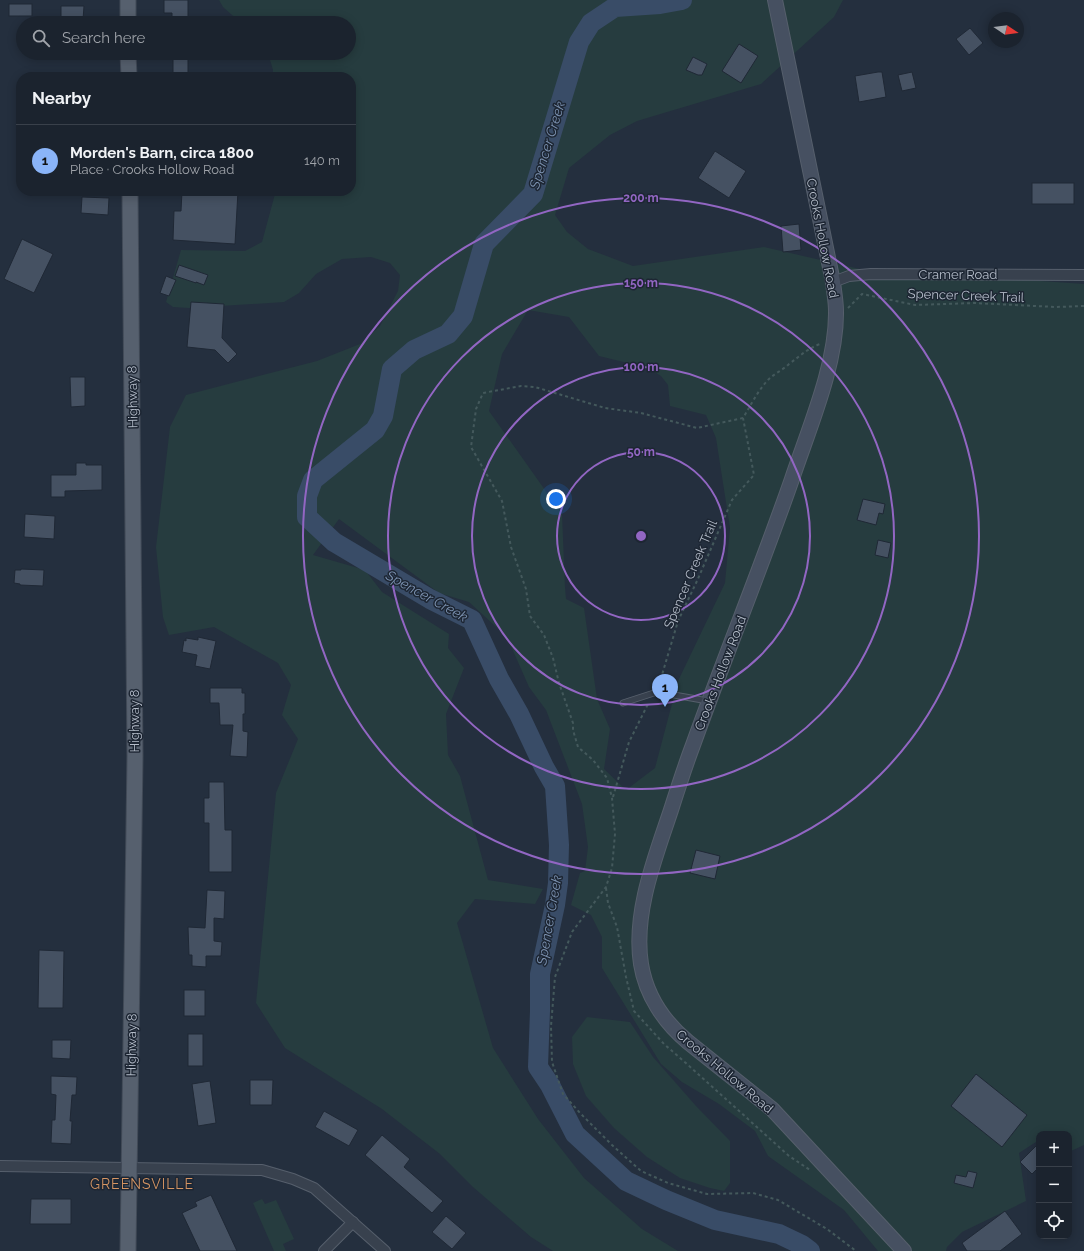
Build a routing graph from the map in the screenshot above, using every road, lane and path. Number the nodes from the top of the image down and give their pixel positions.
1 (128, 0) edge
2 (775, 0) edge
3 (128, 16) edge
4 (128, 60) edge
5 (129, 72) edge
6 (130, 196) edge
7 (1084, 275) edge
8 (833, 282) junction
9 (1084, 306) edge
10 (835, 322) junction
11 (834, 340) junction
12 (743, 418) junction
13 (657, 692) junction
14 (709, 701) junction
15 (623, 703) dead end
16 (612, 798) junction
17 (0, 1166) edge
18 (129, 1168) junction
19 (353, 1222) junction
20 (128, 1251) edge
21 (324, 1251) edge
22 (385, 1251) edge
23 (856, 1251) edge
24 (904, 1251) edge

1 - 3 main road
2 - 8 street, Crooks Hollow Road
4 - 5 main road
6 - 18 main road, Highway 8
7 - 8 street, Cramer Road
8 - 10 street, Crooks Hollow Road
9 - 10 path, Spencer Creek Trail
10 - 11 street, Crooks Hollow Road
11 - 12 path
11 - 14 street, Crooks Hollow Road
12 - 13 path, Spencer Creek Trail
12 - 16 path
13 - 14 lane
13 - 15 lane
13 - 16 path, Spencer Creek Trail
14 - 24 street, Crooks Hollow Road
16 - 23 path
17 - 18 street
18 - 19 street
18 - 20 main road, Highway 8
19 - 21 street
19 - 22 street

